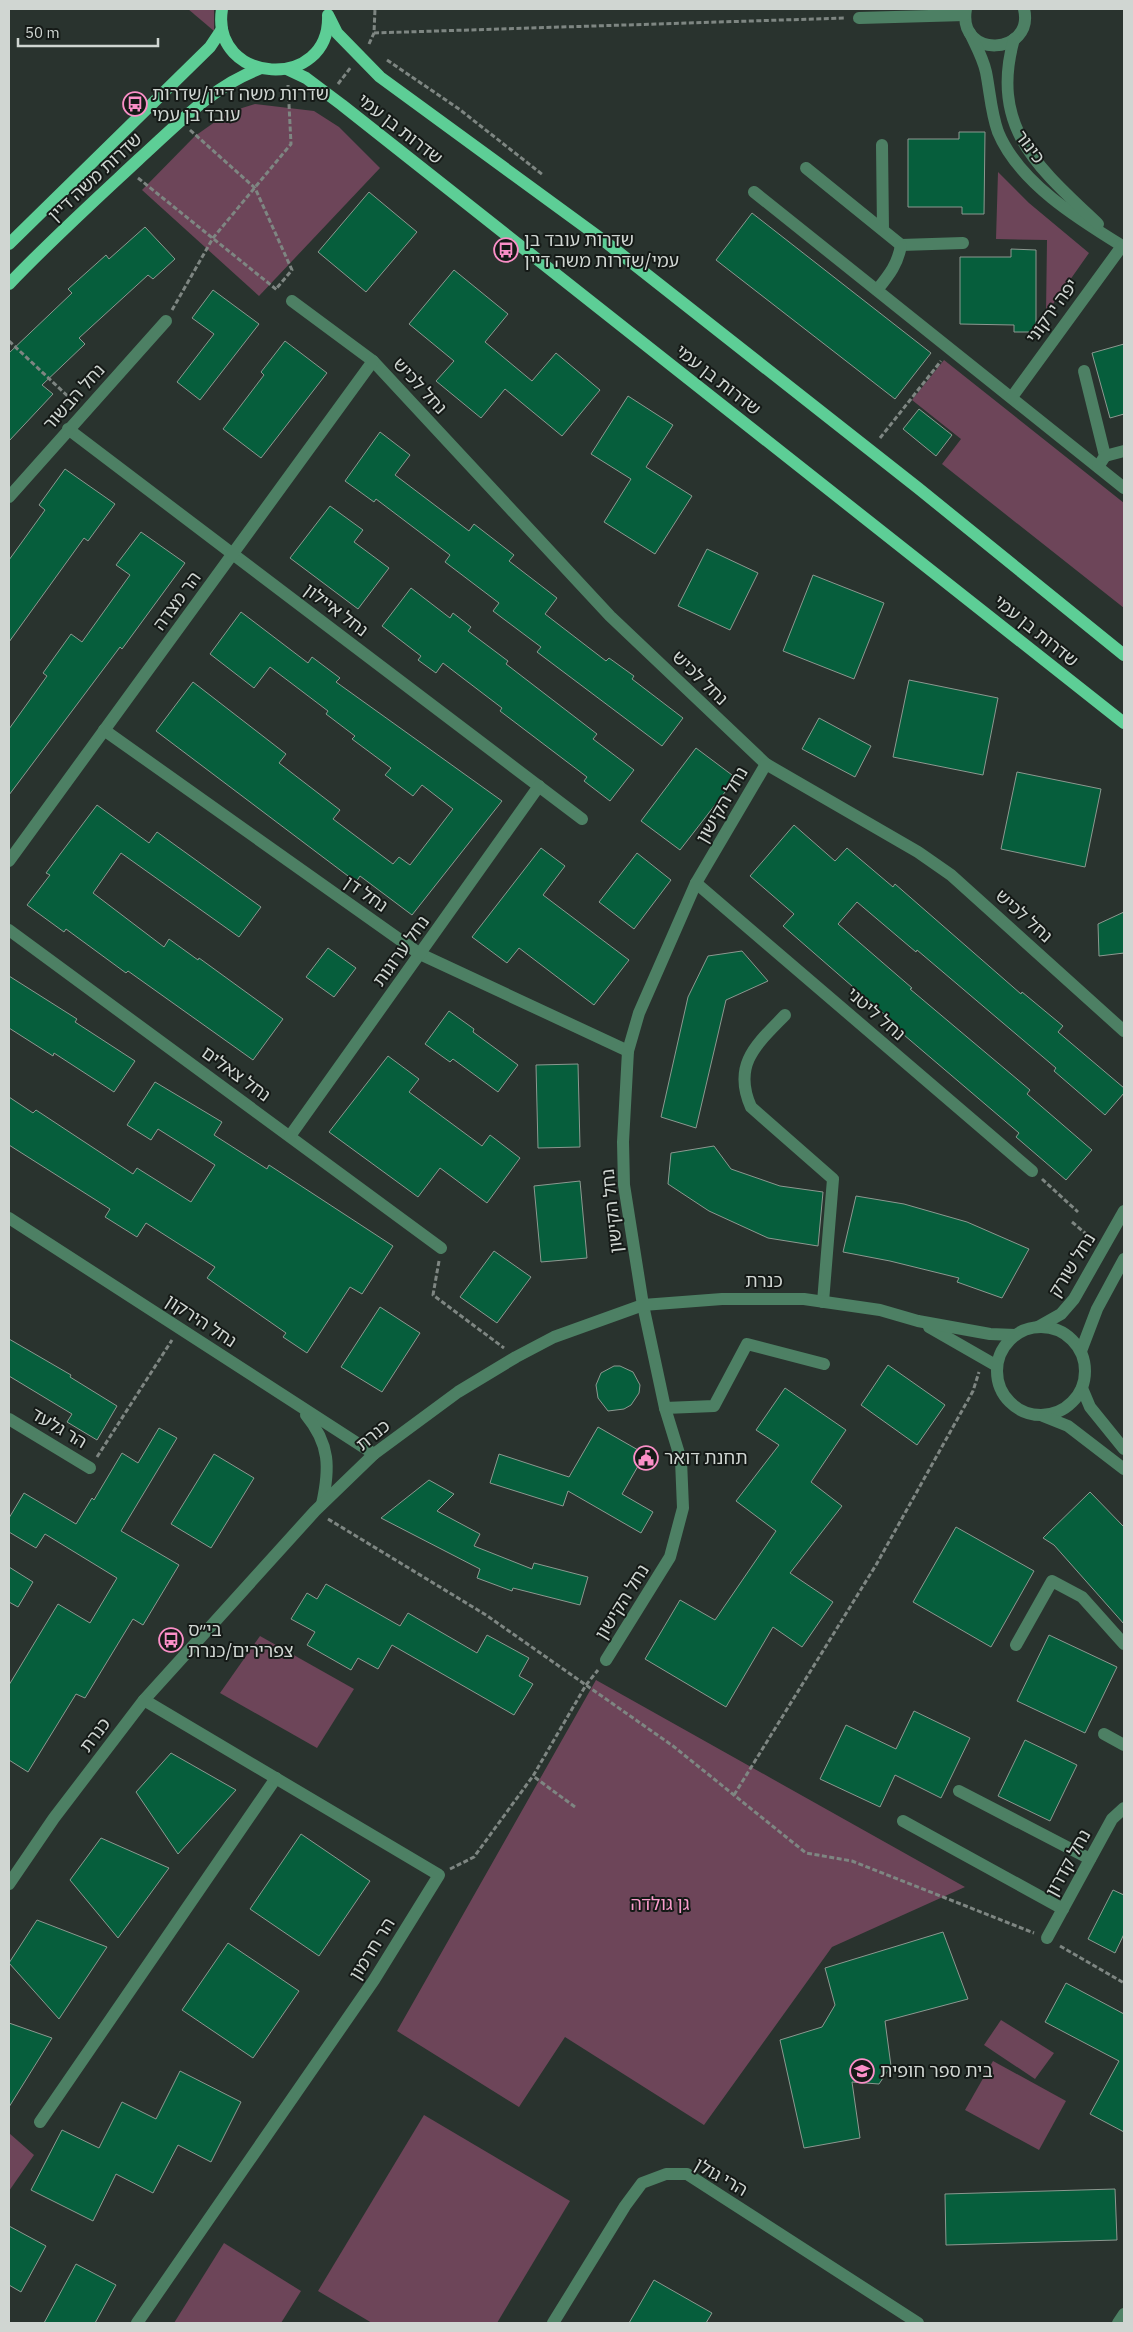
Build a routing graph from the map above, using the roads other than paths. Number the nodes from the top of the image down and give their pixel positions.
1 (222, 9) edge
2 (1024, 9) edge
3 (965, 12) edge
4 (328, 13) edge
5 (859, 18) road end
6 (222, 30) junction
7 (970, 33) junction
8 (1014, 39) junction
9 (259, 69) junction
10 (287, 70) junction
11 (882, 146) dead end
12 (806, 168) dead end
13 (754, 192) dead end
14 (883, 230) junction
15 (963, 243) dead end
16 (9, 244) edge
17 (901, 245) junction
18 (1121, 245) edge
19 (9, 284) edge
20 (877, 290) junction
21 (292, 301) road end
22 (166, 321) road end
23 (373, 361) junction
24 (1084, 371) dead end
25 (1012, 397) junction
26 (68, 429) junction
27 (1124, 451) edge
28 (1102, 462) junction
29 (1124, 488) edge
30 (9, 497) edge
31 (232, 554) junction
32 (1124, 655) edge
33 (1124, 723) edge
34 (104, 730) junction
35 (766, 764) junction
36 (539, 786) junction
37 (582, 819) dead end
38 (9, 861) edge
39 (696, 883) junction
40 (9, 930) edge
41 (420, 954) junction
42 (786, 1015) dead end
43 (1124, 1031) edge
44 (628, 1051) junction
45 (290, 1136) junction
46 (1032, 1171) road end
47 (1124, 1211) edge
48 (9, 1218) edge
49 (441, 1248) road end
50 (1124, 1259) edge
51 (823, 1302) junction
52 (644, 1305) junction
53 (918, 1321) junction
54 (1038, 1327) junction
55 (1015, 1335) junction
56 (1081, 1352) junction
57 (824, 1364) dead end
58 (997, 1366) junction
59 (1082, 1388) junction
60 (298, 1405) junction
61 (666, 1408) junction
62 (1044, 1416) junction
63 (9, 1418) edge
64 (1124, 1449) edge
65 (374, 1454) junction
66 (90, 1468) road end
67 (1124, 1469) edge
68 (318, 1508) junction
69 (1124, 1644) edge
70 (1016, 1645) dead end
71 (606, 1660) road end
72 (144, 1700) junction
73 (1104, 1734) dead end
74 (1124, 1745) edge
75 (276, 1778) junction
76 (959, 1792) dead end
77 (1124, 1808) edge
78 (903, 1821) dead end
79 (1090, 1859) junction
80 (9, 1884) edge
81 (1063, 1909) junction
82 (1047, 1938) road end
83 (40, 2122) dead end
84 (1124, 2314) edge
85 (138, 2323) edge
86 (553, 2323) edge
87 (918, 2323) edge
88 (1118, 2323) edge

1 - 6 main road, שדרות משה דיין
2 - 8 street, כינור
3 - 5 street
3 - 7 street, כינור
4 - 10 main road
4 - 32 main road, שדרות בן עמי
6 - 9 main road, שדרות משה דיין
6 - 16 main road, שדרות משה דיין
7 - 8 street
7 - 18 street, כינור
8 - 18 street, כינור
9 - 10 main road, שדרות משה דיין
9 - 19 main road, שדרות משה דיין
10 - 33 main road, שדרות בן עמי
11 - 14 street
12 - 14 street
13 - 20 street
14 - 17 street
15 - 17 street
17 - 20 street
18 - 25 street, יפה ירקוני
20 - 25 street
21 - 23 street, נחל לכיש
22 - 26 street, נחל הבשור
23 - 31 street, הר מצדה
23 - 35 street, נחל לכיש
24 - 28 street
25 - 28 street
26 - 30 street, נחל הבשור
26 - 31 street, נחל איילון
27 - 28 street
28 - 29 street
31 - 34 street, הר מצדה
31 - 36 street, נחל איילון
34 - 38 street, הר מצדה
34 - 41 street, נחל דן
35 - 39 street, נחל הקישון
35 - 43 street, נחל לכיש
36 - 37 street, נחל איילון
36 - 41 street, נחל ערוגות
39 - 44 street, נחל הקישון
39 - 46 street, נחל ליטני
40 - 45 street, נחל צאלים
41 - 44 street, נחל דן
41 - 45 street, נחל ערוגות
42 - 51 street
44 - 52 street, נחל הקישון
45 - 49 street, נחל צאלים
47 - 54 street, נחל שורק
48 - 60 street, נחל הירקון
50 - 56 street
51 - 52 street, כנרת
51 - 53 street, כנרת
52 - 61 street, נחל הקישון
52 - 65 street, כנרת
53 - 55 street, כנרת
53 - 58 street, כנרת
54 - 55 street, כנרת
54 - 56 street
55 - 58 street
56 - 59 street
57 - 61 street
58 - 62 street
59 - 62 street
59 - 64 street
60 - 65 street, נחל הירקון
60 - 68 street
61 - 71 street, נחל הקישון
62 - 67 street
63 - 66 street, הר גלעד
65 - 68 street, כנרת
68 - 72 street, כנרת
69 - 70 street
72 - 75 street
72 - 80 street, כנרת
73 - 74 street
75 - 83 street
75 - 85 street, הר חרמון
76 - 79 street
77 - 79 street, נחל קדרון
78 - 81 street
79 - 81 street, נחל קדרון
81 - 82 street, נחל קדרון
84 - 88 street
86 - 87 street, הרי גולן

